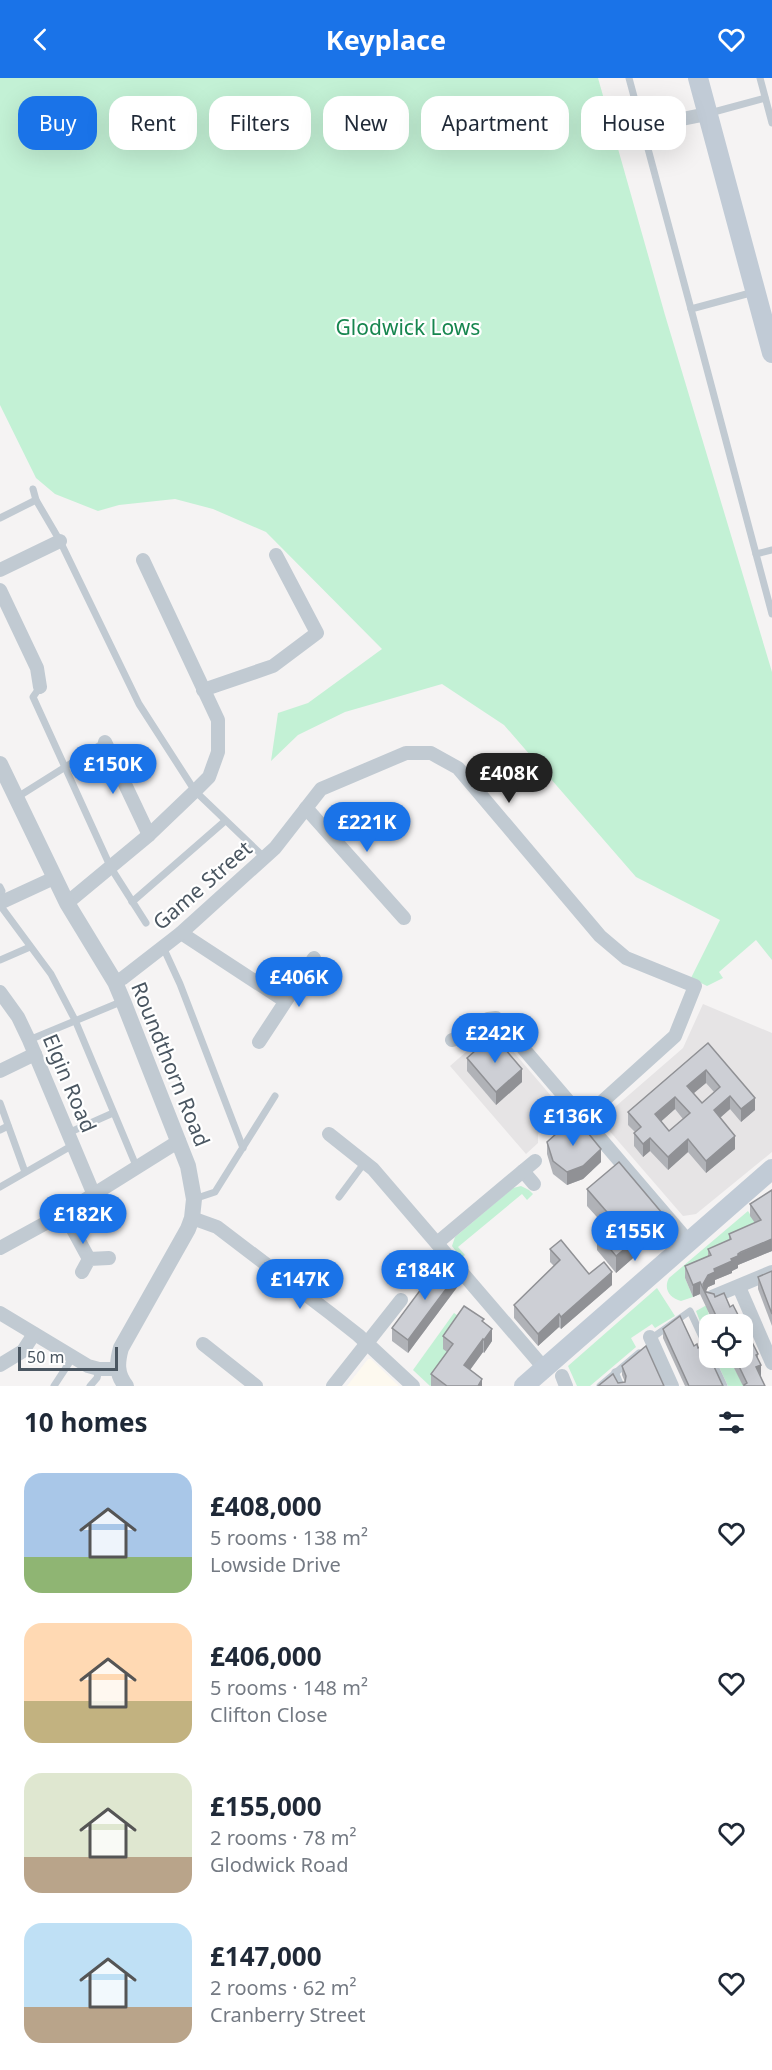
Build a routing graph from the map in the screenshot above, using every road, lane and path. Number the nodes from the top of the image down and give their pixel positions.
1 (629, 78) edge
2 (698, 78) edge
3 (760, 78) edge
4 (634, 96) edge
5 (765, 98) junction
6 (708, 114) junction
7 (686, 118) edge
8 (772, 123) edge
9 (648, 150) edge
10 (755, 291) junction
11 (691, 309) junction
12 (772, 352) edge
13 (33, 489) dead end
14 (36, 500) junction
15 (0, 518) edge
16 (60, 541) junction
17 (772, 550) edge
18 (756, 554) junction
19 (276, 555) dead end
20 (143, 560) dead end
21 (0, 570) edge
22 (0, 590) edge
23 (772, 614) edge
24 (40, 687) joint
25 (203, 690) junction
26 (105, 742) joint
27 (0, 764) edge
28 (64, 769) junction
29 (195, 791) junction
30 (16, 798) junction
31 (306, 808) junction
32 (225, 821) junction
33 (149, 835) junction
34 (265, 858) junction
35 (111, 868) junction
36 (54, 878) junction
37 (0, 887) edge
38 (132, 902) junction
39 (0, 903) edge
40 (67, 903) junction
41 (404, 918) dead end
42 (146, 923) dead end
43 (180, 933) junction
44 (163, 947) junction
45 (30, 948) junction
46 (314, 958) dead end
47 (0, 960) edge
48 (115, 982) junction
49 (0, 992) edge
50 (123, 1001) junction
51 (285, 1001) junction
52 (75, 1020) junction
53 (29, 1040) junction
54 (452, 1040) dead end
55 (259, 1042) dead end
56 (35, 1054) junction
57 (0, 1071) edge
58 (274, 1096) dead end
59 (0, 1103) edge
60 (113, 1113) junction
61 (583, 1119) junction
62 (8, 1126) junction
63 (0, 1130) edge
64 (329, 1134) dead end
65 (70, 1139) junction
66 (179, 1141) junction
67 (243, 1148) junction
68 (535, 1161) dead end
69 (365, 1162) junction
70 (136, 1168) junction
71 (772, 1169) edge
72 (523, 1171) junction
73 (25, 1172) junction
74 (534, 1185) dead end
75 (0, 1187) edge
76 (94, 1195) junction
77 (339, 1197) dead end
78 (194, 1199) junction
79 (64, 1213) junction
80 (192, 1218) junction
81 (688, 1241) junction
82 (437, 1243) junction
83 (0, 1248) edge
84 (109, 1258) dead end
85 (89, 1259) junction
86 (82, 1272) dead end
87 (772, 1272) edge
88 (739, 1287) junction
89 (712, 1298) edge
90 (401, 1300) dead end
91 (0, 1313) edge
92 (699, 1331) edge
93 (34, 1334) junction
94 (650, 1337) junction
95 (366, 1343) junction
96 (202, 1344) dead end
97 (73, 1357) junction
98 (772, 1363) edge
99 (0, 1365) edge
100 (716, 1368) edge
101 (99, 1369) junction
102 (118, 1369) junction
103 (615, 1372) junction
104 (557, 1377) edge
105 (54, 1386) edge
106 (90, 1386) edge
107 (126, 1386) edge
108 (256, 1386) edge
109 (333, 1386) edge
110 (413, 1386) edge
111 (524, 1386) edge
112 (600, 1386) edge
113 (621, 1386) edge
114 (672, 1386) edge
115 (724, 1386) edge

1 - 4 lane
2 - 6 main road
3 - 5 lane
5 - 6 lane
5 - 8 lane
6 - 7 street
6 - 10 main road
9 - 11 lane
10 - 11 lane
10 - 12 main road
11 - 18 lane
13 - 14 lane
14 - 15 lane
14 - 16 lane
16 - 21 street
16 - 29 lane
17 - 18 lane
18 - 23 lane
19 - 25 street
20 - 25 street
22 - 24 street
24 - 28 lane
25 - 29 street
26 - 28 lane
26 - 33 street
27 - 30 street, Roundthorn Road
28 - 30 lane
28 - 35 lane
29 - 32 lane
29 - 33 street
30 - 36 street, Roundthorn Road
31 - 34 street, Game Street
31 - 41 street
31 - 61 street, Game Street
32 - 34 lane
32 - 38 lane
33 - 35 street
34 - 43 street, Game Street
35 - 38 lane
35 - 40 street
36 - 39 street
36 - 40 street, Roundthorn Road
37 - 39 lane
38 - 42 lane
39 - 45 lane
40 - 48 street, Roundthorn Road
43 - 44 street, Game Street
43 - 51 street
44 - 48 street, Game Street
44 - 67 lane
45 - 47 lane
45 - 52 lane
46 - 51 street
48 - 50 street, Roundthorn Road
49 - 53 street, Elgin Road
50 - 52 lane
50 - 66 street, Roundthorn Road
51 - 55 street
52 - 53 lane
52 - 60 lane
53 - 56 street, Elgin Road
54 - 61 street
56 - 57 street
56 - 65 street, Elgin Road
58 - 67 lane
59 - 62 lane
60 - 65 lane
60 - 70 lane
61 - 81 street
62 - 63 lane
62 - 73 lane
64 - 69 street
65 - 73 lane
65 - 76 street, Elgin Road
66 - 70 street
66 - 78 street, Roundthorn Road
67 - 78 lane
68 - 72 street
69 - 77 lane
69 - 82 street
70 - 76 street
71 - 81 main road
72 - 74 street
72 - 82 street
73 - 75 lane
76 - 79 street
78 - 80 street, Roundthorn Road
79 - 83 street
79 - 85 street
80 - 95 street
80 - 102 street, Roundthorn Road
81 - 104 main road
82 - 104 street
84 - 85 street
85 - 86 street
87 - 88 street
88 - 89 street
88 - 98 street
90 - 95 street
91 - 93 street
92 - 94 lane
93 - 97 street
93 - 99 street
94 - 103 lane
94 - 114 street
95 - 109 street
95 - 110 street
96 - 108 street
97 - 101 street
97 - 105 lane
100 - 115 lane
101 - 102 street
101 - 106 lane
102 - 107 street
103 - 112 lane
103 - 113 lane
104 - 111 main road

